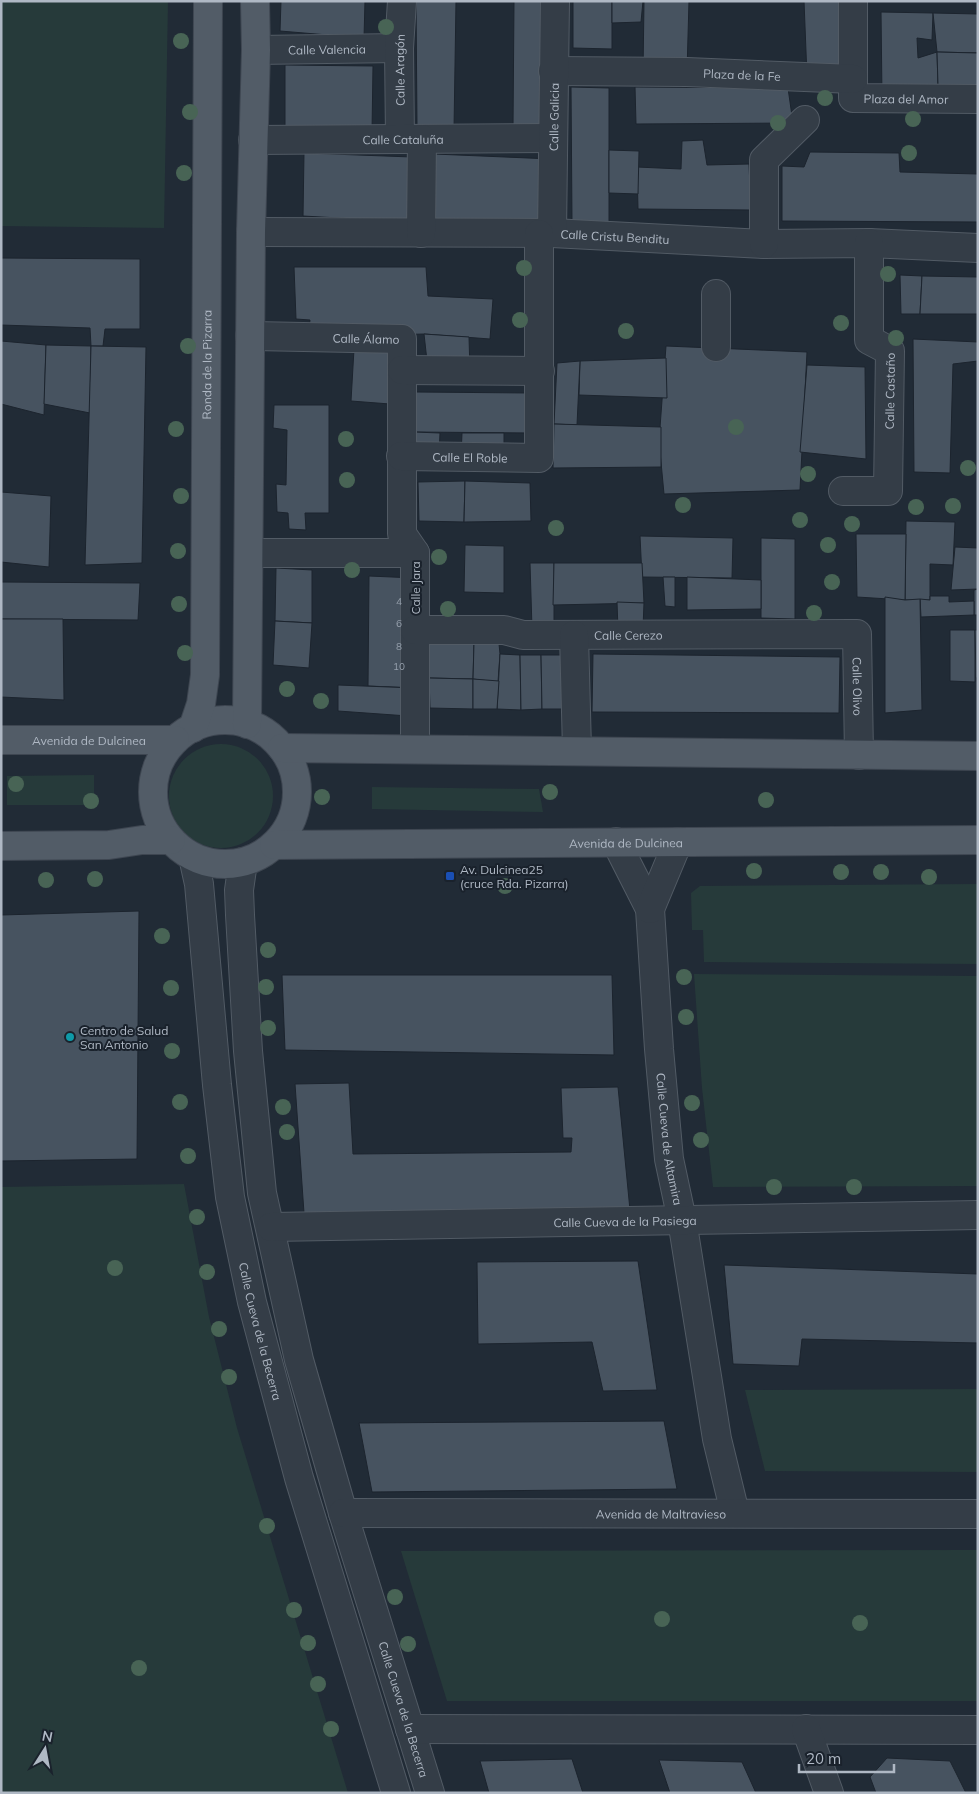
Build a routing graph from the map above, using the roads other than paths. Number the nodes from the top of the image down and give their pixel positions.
1 (208, 1) edge
2 (255, 1) edge
3 (402, 1) edge
4 (555, 1) edge
5 (852, 1) edge
6 (399, 48) junction
7 (256, 50) junction
8 (554, 71) junction
9 (853, 78) junction
10 (978, 99) edge
11 (805, 120) dead end
12 (552, 138) junction
13 (411, 139) junction
14 (253, 140) junction
15 (251, 232) junction
16 (421, 233) junction
17 (546, 233) junction
18 (869, 243) junction
19 (764, 244) junction
20 (978, 248) edge
21 (716, 294) dead end
22 (250, 336) junction
23 (716, 347) dead end
24 (402, 370) junction
25 (540, 371) junction
26 (401, 456) junction
27 (539, 458) joint
28 (843, 491) dead end
29 (249, 553) junction
30 (415, 554) junction
31 (415, 630) junction
32 (841, 634) joint
33 (574, 635) junction
34 (247, 724) junction
35 (184, 734) junction
36 (1, 740) edge
37 (282, 748) junction
38 (415, 749) junction
39 (577, 750) junction
40 (858, 755) junction
41 (978, 756) edge
42 (171, 840) junction
43 (978, 840) edge
44 (616, 842) junction
45 (678, 842) junction
46 (274, 845) junction
47 (1, 846) edge
48 (193, 857) junction
49 (243, 862) junction
50 (650, 909) junction
51 (978, 1214) edge
52 (682, 1220) junction
53 (271, 1227) junction
54 (343, 1513) junction
55 (735, 1513) junction
56 (978, 1514) edge
57 (410, 1729) junction
58 (806, 1730) junction
59 (978, 1730) edge
60 (396, 1793) edge
61 (430, 1793) edge
62 (829, 1793) edge

1 - 35 main road, Ronda de la Pizarra
2 - 7 main road
3 - 6 street, Calle Aragón
4 - 8 street, Calle Galicia
5 - 9 street
6 - 7 street, Calle Valencia
6 - 13 street, Calle Aragón
7 - 14 main road
8 - 9 street, Plaza de la Fe
8 - 12 street, Calle Galicia
9 - 10 street, Plaza del Amor
11 - 19 street
12 - 13 street, Calle Cataluña
12 - 17 street, Calle Galicia
13 - 14 street, Calle Cataluña
13 - 16 street, Calle Aragón
14 - 15 main road
15 - 16 street, Calle Cristu Benditu
15 - 22 main road
16 - 17 street, Calle Cristu Benditu
17 - 19 street, Calle Cristu Benditu
17 - 25 street, Calle Galicia
18 - 19 street, Calle Cristu Benditu
18 - 20 street, Calle Cristu Benditu
18 - 28 street, Calle Castaño
21 - 23 street
22 - 24 street, Calle Álamo
22 - 29 main road
24 - 25 street
24 - 26 street, Calle Jara
25 - 27 street, Calle Galicia
26 - 27 street, Calle El Roble
26 - 30 street, Calle Jara
29 - 30 street
29 - 34 main road
30 - 31 street, Calle Jara
31 - 33 street, Calle Cerezo
31 - 38 street, Calle Jara
32 - 33 street, Calle Cerezo
32 - 40 street, Calle Olivo
33 - 39 street
34 - 35 main road
34 - 37 main road
35 - 36 main road, Avenida de Dulcinea
35 - 42 main road
37 - 38 main road
37 - 46 main road
38 - 39 main road
39 - 40 main road
40 - 41 main road
42 - 47 main road
42 - 48 main road
43 - 45 main road, Avenida de Dulcinea
44 - 45 main road, Avenida de Dulcinea
44 - 46 main road, Avenida de Dulcinea
44 - 50 street
45 - 50 street
46 - 49 main road
48 - 49 main road
48 - 60 street, Calle Cueva de la Becerra
49 - 53 street, Calle Cueva de la Becerra
50 - 52 street, Calle Cueva de Altamira
51 - 52 street, Calle Cueva de la Pasiega
52 - 53 street, Calle Cueva de la Pasiega
52 - 55 street, Calle Cueva de Altamira
53 - 54 street, Calle Cueva de la Becerra
54 - 55 street, Avenida de Maltravieso
54 - 57 street, Calle Cueva de la Becerra
55 - 56 street, Avenida de Maltravieso
57 - 58 street
57 - 61 street, Calle Cueva de la Becerra
58 - 59 street
58 - 62 street

